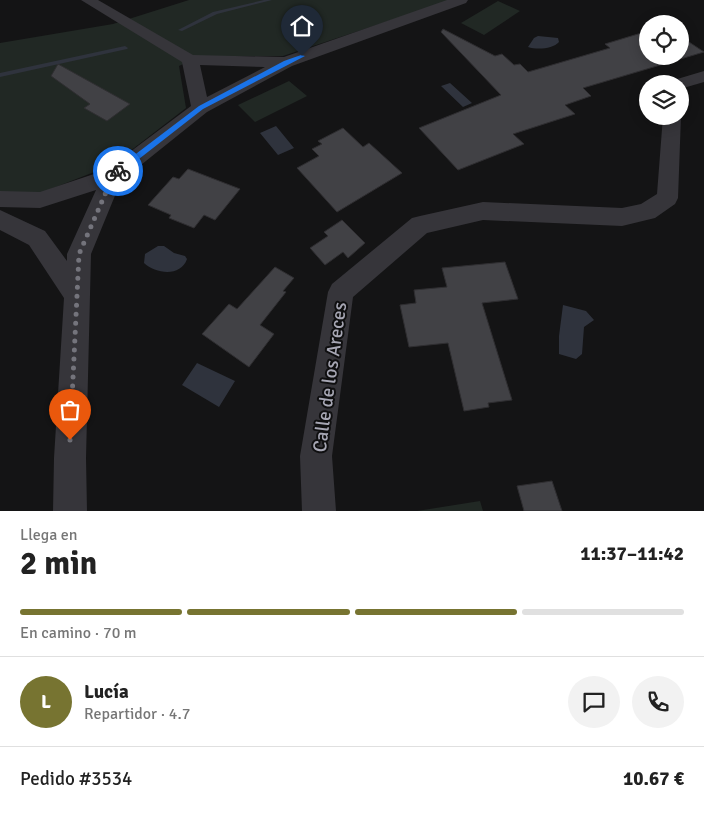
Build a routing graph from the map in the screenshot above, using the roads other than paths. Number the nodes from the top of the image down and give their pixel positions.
1 (88, 0) edge
2 (461, 0) edge
3 (190, 60) junction
4 (286, 62) junction
5 (704, 76) edge
6 (689, 81) edge
7 (201, 108) junction
8 (671, 125) edge
9 (113, 176) junction
10 (0, 199) edge
11 (0, 219) edge
12 (77, 296) junction
13 (70, 511) edge
14 (319, 511) edge

1 - 3 street
2 - 4 street
3 - 4 street
3 - 7 street
4 - 7 street
5 - 6 street
7 - 9 street
8 - 14 street, Calle de los Areces
9 - 10 street
9 - 12 street
11 - 12 street
12 - 13 street

